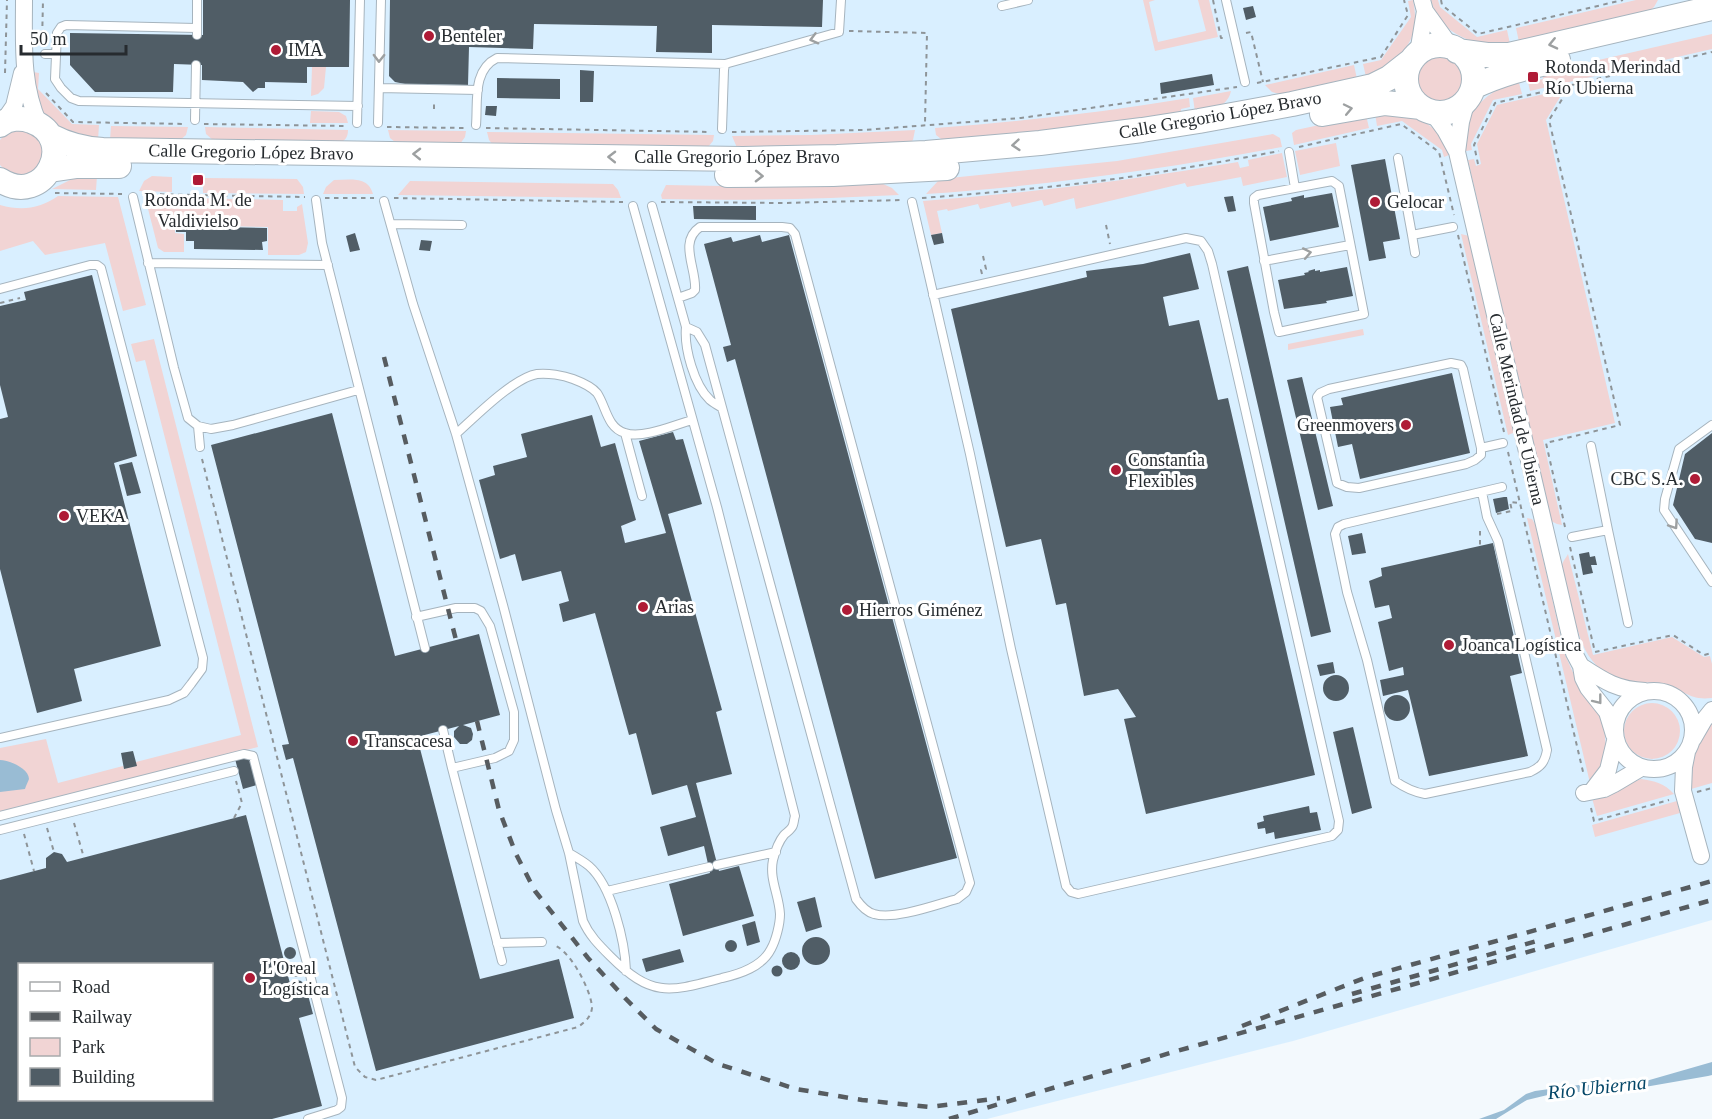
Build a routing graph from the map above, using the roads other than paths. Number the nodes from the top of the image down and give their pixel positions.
1 (24, 0) edge
2 (197, 0) edge
3 (360, 0) edge
4 (381, 0) edge
5 (840, 0) edge
6 (1028, 0) edge
7 (1226, 0) edge
8 (1424, 5) edge
9 (1002, 6) dead end
10 (1712, 8) edge
11 (1712, 25) edge
12 (1454, 49) junction
13 (45, 54) dead end
14 (56, 54) junction
15 (1415, 56) junction
16 (725, 64) junction
17 (196, 65) dead end
18 (24, 66) junction
19 (1242, 84) road end
20 (379, 88) junction
21 (478, 90) junction
22 (1470, 94) junction
23 (196, 103) junction
24 (358, 106) junction
25 (1426, 110) junction
26 (195, 120) dead end
27 (357, 123) dead end
28 (2, 124) edge
29 (378, 125) road end
30 (476, 126) road end
31 (722, 129) dead end
32 (45, 130) junction
33 (1289, 152) dead end
34 (1457, 152) junction
35 (1398, 158) dead end
36 (50, 170) junction
37 (0, 180) edge
38 (1295, 188) junction
39 (133, 197) dead end
40 (316, 200) dead end
41 (384, 201) dead end
42 (912, 202) dead end
43 (633, 206) dead end
44 (652, 206) dead end
45 (391, 224) junction
46 (462, 225) dead end
47 (1455, 226) road end
48 (1412, 235) junction
49 (1350, 245) junction
50 (1415, 253) dead end
51 (1264, 261) junction
52 (148, 263) junction
53 (328, 265) junction
54 (0, 289) edge
55 (933, 295) junction
56 (678, 297) junction
57 (686, 327) junction
58 (358, 390) junction
59 (722, 408) junction
60 (692, 420) junction
61 (1712, 425) edge
62 (198, 426) junction
63 (456, 434) junction
64 (625, 434) junction
65 (1503, 443) dead end
66 (1591, 446) dead end
67 (200, 447) road end
68 (1481, 448) junction
69 (1502, 487) dead end
70 (1482, 492) junction
71 (642, 496) dead end
72 (1608, 530) junction
73 (1570, 538) road end
74 (1712, 582) edge
75 (416, 617) junction
76 (1628, 623) dead end
77 (424, 648) dead end
78 (1581, 666) junction
79 (1646, 692) junction
80 (1678, 699) junction
81 (1712, 704) edge
82 (1712, 710) edge
83 (443, 730) dead end
84 (0, 738) edge
85 (1615, 738) junction
86 (1689, 746) junction
87 (452, 768) junction
88 (1647, 769) junction
89 (234, 771) dead end
90 (1684, 793) junction
91 (0, 816) edge
92 (0, 830) edge
93 (776, 852) junction
94 (569, 853) junction
95 (1701, 856) dead end
96 (607, 891) junction
97 (542, 942) road end
98 (497, 943) junction
99 (502, 962) dead end
100 (626, 971) junction
101 (308, 1119) edge

1 - 18 street
2 - 14 lane
3 - 24 lane
4 -> 20 lane
5 -> 16 lane
6 - 9 lane
7 - 19 lane
8 - 12 street
8 - 15 street
10 -> 12 main road
11 - 22 main road
12 - 15 main road
12 - 22 main road
13 - 14 lane
14 - 23 lane
15 - 25 main road
15 -> 32 main road, Calle Gregorio López Bravo
16 - 21 lane
16 - 31 lane
17 - 23 lane
18 - 28 street
18 - 32 street
20 - 21 lane
20 - 29 lane
21 - 30 lane
22 - 25 main road
22 - 34 street, Calle Merindad de Ubierna
23 - 24 lane
23 - 26 lane
24 - 27 lane
25 - 34 street, Calle Merindad de Ubierna
36 -> 25 main road, Calle Gregorio López Bravo
28 - 32 main road, Calle Gregorio López Bravo
32 - 36 main road
33 - 38 lane
34 - 78 street, Calle Merindad de Ubierna
35 - 48 lane
36 - 37 main road
38 - 49 lane
38 - 51 lane
39 - 52 lane
40 - 53 lane
41 - 45 lane
42 - 55 lane
43 - 60 lane
44 - 56 lane
45 - 46 lane
45 - 63 lane
47 - 48 lane
48 - 50 lane
51 -> 49 lane
49 - 51 lane
52 - 53 lane
52 - 62 lane
53 - 58 lane
54 - 84 lane
55 - 55 lane
56 - 57 lane
56 - 59 lane
57 - 59 lane
57 - 59 lane
58 - 62 lane
58 - 75 lane
60 - 64 lane
60 - 93 lane
61 -> 74 lane
62 - 67 lane
63 - 64 lane
63 - 94 lane
64 - 71 lane
65 - 68 lane
66 - 72 lane
68 - 68 lane
69 - 70 lane
70 - 70 lane
72 - 73 lane
72 - 76 lane
75 - 77 lane
75 - 87 lane
78 - 79 street
78 -> 85 street, Calle Merindad de Ubierna
79 - 80 street
79 - 85 street
80 - 81 street
80 - 86 street
82 - 86 street
83 - 87 lane
85 - 88 street
85 - 88 street
86 - 88 street
86 - 90 street
87 - 98 lane
88 - 90 street
89 - 92 lane
90 - 95 street
91 - 101 lane
93 - 96 lane
93 - 100 lane
94 - 96 lane
94 - 100 lane
96 - 100 lane
97 - 98 lane
98 - 99 lane

